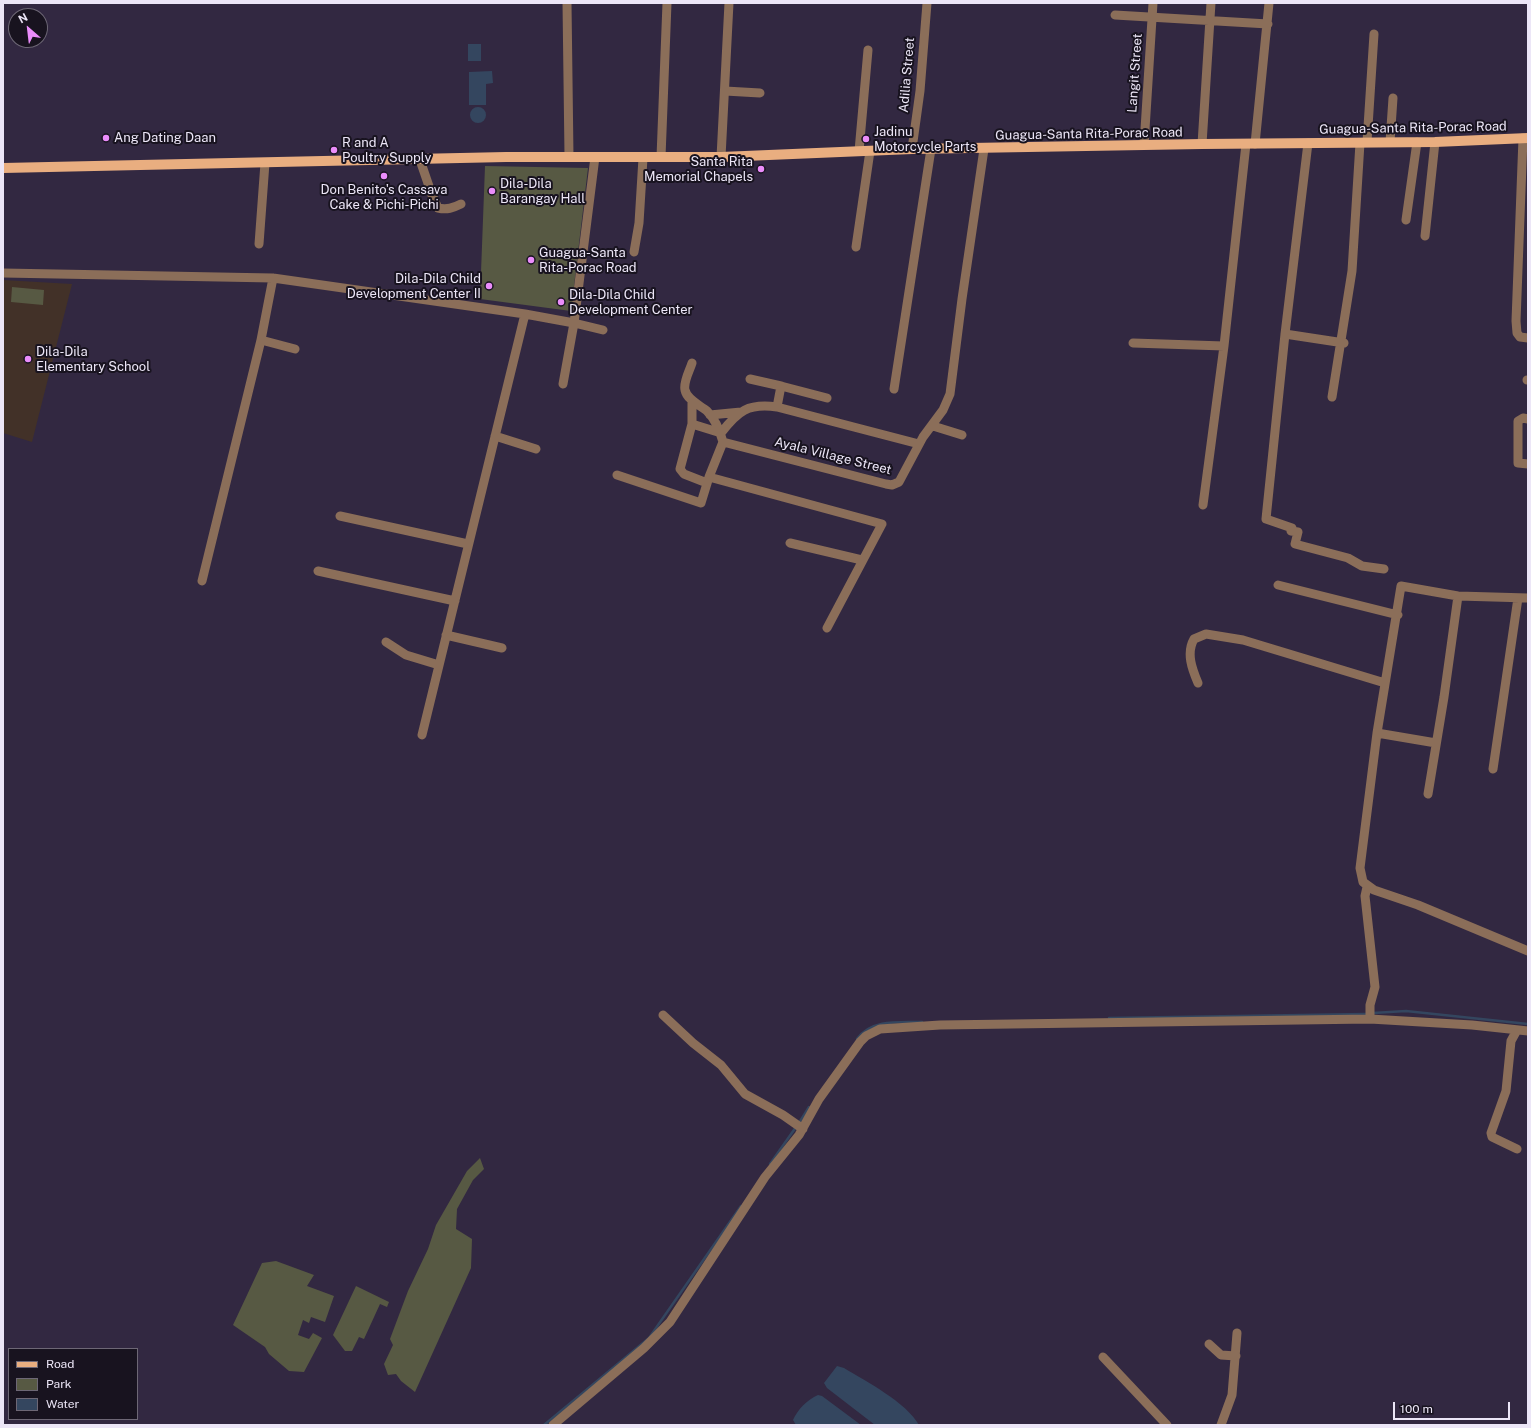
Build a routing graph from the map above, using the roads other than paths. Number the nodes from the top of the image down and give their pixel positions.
1 (567, 3) edge
2 (667, 3) edge
3 (729, 3) edge
4 (927, 3) edge
5 (1153, 3) edge
6 (1211, 3) edge
7 (1269, 3) edge
8 (1116, 15) dead end
9 (1152, 17) junction
10 (1209, 21) junction
11 (1268, 24) junction
12 (1374, 34) dead end
13 (868, 50) dead end
14 (725, 91) junction
15 (760, 93) dead end
16 (1393, 98) dead end
17 (1525, 138) edge
18 (1363, 142) junction
19 (1390, 142) junction
20 (1417, 142) junction
21 (1435, 142) junction
22 (1308, 143) junction
23 (1202, 144) junction
24 (1250, 144) junction
25 (1144, 145) junction
26 (912, 149) junction
27 (931, 149) junction
28 (984, 149) junction
29 (859, 151) junction
30 (870, 151) junction
31 (569, 156) junction
32 (595, 157) junction
33 (661, 157) junction
34 (721, 157) junction
35 (643, 158) junction
36 (420, 160) junction
37 (265, 163) junction
38 (3, 168) edge
39 (461, 204) dead end
40 (1406, 220) dead end
41 (1425, 236) dead end
42 (259, 244) dead end
43 (856, 247) dead end
44 (634, 252) dead end
45 (3, 273) edge
46 (273, 278) junction
47 (525, 314) junction
48 (574, 323) junction
49 (602, 330) dead end
50 (1285, 334) junction
51 (1528, 338) edge
52 (261, 340) junction
53 (1133, 343) dead end
54 (1342, 343) junction
55 (1224, 346) junction
56 (295, 349) dead end
57 (692, 363) dead end
58 (750, 379) dead end
59 (563, 384) dead end
60 (781, 386) junction
61 (894, 389) dead end
62 (1332, 397) dead end
63 (827, 398) dead end
64 (692, 401) junction
65 (776, 407) junction
66 (743, 412) junction
67 (710, 415) junction
68 (1528, 418) edge
69 (692, 424) junction
70 (933, 426) junction
71 (962, 435) dead end
72 (495, 436) junction
73 (722, 437) junction
74 (919, 444) junction
75 (536, 449) dead end
76 (1528, 464) edge
77 (617, 475) dead end
78 (708, 480) junction
79 (1203, 505) dead end
80 (340, 516) dead end
81 (790, 543) dead end
82 (468, 544) junction
83 (862, 560) junction
84 (1384, 569) dead end
85 (318, 571) dead end
86 (202, 581) dead end
87 (1278, 585) dead end
88 (1458, 596) junction
89 (1518, 598) junction
90 (1528, 598) edge
91 (455, 601) junction
92 (1398, 615) junction
93 (827, 628) dead end
94 (446, 635) junction
95 (386, 642) dead end
96 (502, 648) dead end
97 (439, 666) junction
98 (1198, 683) dead end
99 (1385, 683) junction
100 (1377, 733) junction
101 (422, 735) dead end
102 (1436, 743) junction
103 (1493, 769) dead end
104 (1428, 794) dead end
105 (1367, 887) junction
106 (1528, 951) edge
107 (663, 1015) dead end
108 (1370, 1020) junction
109 (1517, 1030) junction
110 (1528, 1031) edge
111 (799, 1126) junction
112 (1517, 1149) dead end
113 (1237, 1333) dead end
114 (1209, 1344) dead end
115 (1236, 1356) junction
116 (1103, 1357) dead end
117 (553, 1425) edge
118 (1167, 1425) edge
119 (1221, 1425) edge

1 - 31 street
2 - 33 street
3 - 14 street
4 - 26 street, Adilia Street
5 - 9 street, Langit Street
6 - 10 street
7 - 11 street
8 - 9 street
9 - 10 street
9 - 25 street, Langit Street
10 - 11 street
10 - 23 street
11 - 24 street
12 - 18 street
13 - 29 street
14 - 15 street
14 - 34 street
16 - 19 street
17 - 21 main road, Guagua-Santa Rita-Porac Road
17 - 51 street
18 - 19 main road, Guagua-Santa Rita-Porac Road
18 - 22 main road, Guagua-Santa Rita-Porac Road
18 - 54 street
19 - 20 main road, Guagua-Santa Rita-Porac Road
20 - 21 main road, Guagua-Santa Rita-Porac Road
20 - 40 street
21 - 41 street
22 - 24 main road, Guagua-Santa Rita-Porac Road
22 - 50 street
23 - 24 main road, Guagua-Santa Rita-Porac Road
23 - 25 main road, Guagua-Santa Rita-Porac Road
24 - 55 street
25 - 28 main road, Guagua-Santa Rita-Porac Road
26 - 27 main road, Guagua-Santa Rita-Porac Road
26 - 30 main road, Guagua-Santa Rita-Porac Road
27 - 28 main road, Guagua-Santa Rita-Porac Road
27 - 61 street
28 - 70 street, Ayala Village Street
29 - 30 main road, Guagua-Santa Rita-Porac Road
29 - 34 main road, Guagua-Santa Rita-Porac Road
30 - 43 street
31 - 32 main road, Guagua-Santa Rita-Porac Road
31 - 36 main road, Guagua-Santa Rita-Porac Road
32 - 35 main road, Guagua-Santa Rita-Porac Road
32 - 48 street
33 - 34 main road, Guagua-Santa Rita-Porac Road
33 - 35 main road, Guagua-Santa Rita-Porac Road
35 - 44 street
36 - 37 main road, Guagua-Santa Rita-Porac Road
36 - 39 street
37 - 38 main road, Guagua-Santa Rita-Porac Road
37 - 42 street
45 - 46 street
46 - 47 street
46 - 52 street
47 - 48 street
47 - 72 street
48 - 49 street
48 - 59 street
50 - 54 street
50 - 84 street
52 - 56 street
52 - 86 street
53 - 55 street
54 - 62 street
55 - 79 street
57 - 64 street
58 - 60 street
60 - 63 street
60 - 65 street
64 - 67 street
64 - 69 street
65 - 66 street
65 - 74 street
66 - 67 street
66 - 73 street
67 - 73 street
68 - 76 street
69 - 73 street, Ayala Village Street
69 - 78 street
70 - 71 street
70 - 74 street, Ayala Village Street
72 - 75 street
72 - 82 street
73 - 74 street, Ayala Village Street
73 - 78 street
77 - 78 street
78 - 83 street
80 - 82 street
81 - 83 street
82 - 91 street
83 - 93 street
85 - 91 street
87 - 92 street
88 - 89 street
88 - 92 street
88 - 102 street
89 - 90 street
89 - 103 street
91 - 94 street
92 - 99 street
94 - 96 street
94 - 97 street
95 - 97 street
97 - 101 street
98 - 99 street
99 - 100 street
100 - 102 street
100 - 105 street
102 - 104 street
105 - 106 street
105 - 108 street
107 - 111 street
108 - 109 street
108 - 111 street
109 - 110 street
109 - 112 street
111 - 117 street
113 - 115 street
114 - 115 street
115 - 119 street
116 - 118 street

